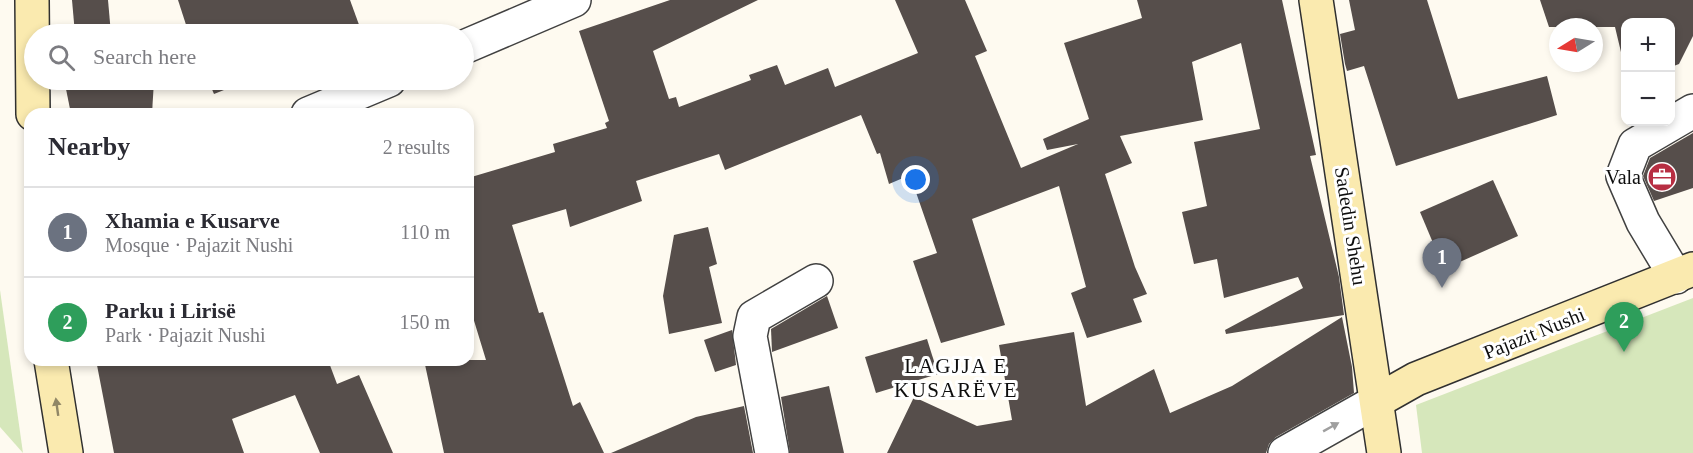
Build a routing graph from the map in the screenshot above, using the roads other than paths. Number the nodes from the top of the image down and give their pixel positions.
1 (32, 0) edge
2 (574, 0) edge
3 (1316, 0) edge
4 (32, 24) edge
5 (474, 43) edge
6 (33, 90) edge
7 (365, 90) edge
8 (33, 108) edge
9 (322, 108) edge
10 (1693, 111) edge
11 (1684, 273) edge
12 (816, 281) dead end
13 (52, 366) edge
14 (1377, 401) junction
15 (66, 453) edge
16 (772, 453) edge
17 (1285, 453) edge
18 (1384, 453) edge

1 - 4 street
2 - 5 street
3 - 14 street, Sadedin Shehu
6 - 8 street
7 - 9 street
10 - 11 street
11 - 14 street, Pajazit Nushi
12 - 16 street
15 -> 13 street
17 -> 14 street
14 - 18 street, Sadedin Shehu

